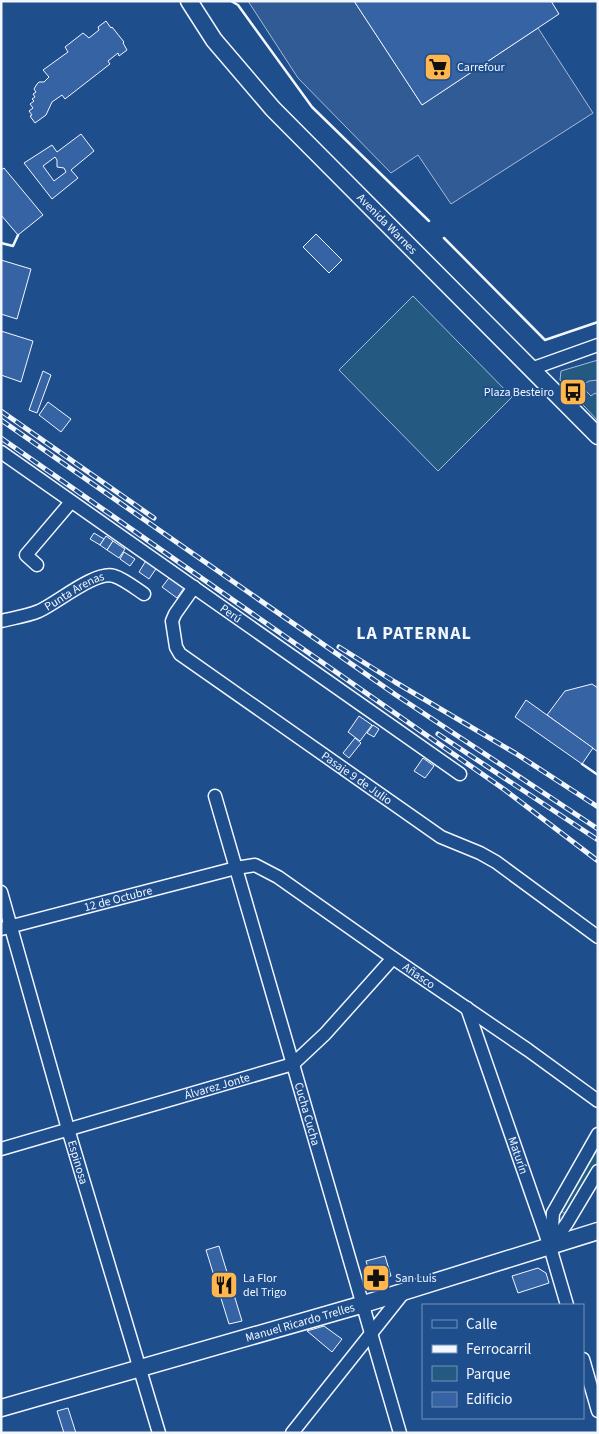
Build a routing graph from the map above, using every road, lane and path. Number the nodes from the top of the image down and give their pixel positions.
1 (189, 1) edge
2 (598, 345) edge
3 (531, 369) junction
4 (598, 436) edge
5 (1, 452) edge
6 (71, 502) junction
7 (38, 565) dead end
8 (194, 588) junction
9 (144, 594) dead end
10 (1, 621) edge
11 (460, 774) dead end
12 (215, 796) dead end
13 (236, 868) junction
14 (1, 892) edge
15 (6, 927) edge
16 (598, 937) edge
17 (393, 958) junction
18 (467, 1008) junction
19 (293, 1064) junction
20 (598, 1101) edge
21 (68, 1129) junction
22 (598, 1134) edge
23 (1, 1149) edge
24 (598, 1171) edge
25 (598, 1231) edge
26 (550, 1247) junction
27 (404, 1292) junction
28 (364, 1304) junction
29 (567, 1304) edge
30 (372, 1331) junction
31 (584, 1362) edge
32 (140, 1369) junction
33 (1, 1408) edge
34 (598, 1411) edge
35 (159, 1433) edge
36 (292, 1433) edge
37 (400, 1433) edge

1 - 3 main road, Avenida Warnes
2 - 3 street
3 - 4 main road, Avenida Warnes
5 - 6 street, Perú
6 - 7 street
6 - 8 street, Perú
8 - 11 street, Perú
8 - 16 street, Pasaje 9 de Julio
9 - 10 street, Punta Arenas
12 - 13 street, Cucha Cucha
13 - 15 street, 12 de Octubre
13 - 17 street, Añasco
13 - 19 street, Cucha Cucha
14 - 15 street, Espinosa
15 - 21 street, Espinosa
17 - 18 street, Añasco
17 - 19 street, Álvarez Jonte
18 - 20 street, Añasco
18 - 26 street, Maturín
19 - 21 street, Álvarez Jonte
19 - 28 street, Cucha Cucha
21 - 23 street, Álvarez Jonte
21 - 32 street, Espinosa
22 - 26 street
24 - 26 street
25 - 26 main road, Manuel Ricardo Trelles
26 - 27 main road, Manuel Ricardo Trelles
26 - 29 street, Maturín
27 - 28 main road, Manuel Ricardo Trelles
27 - 30 street
28 - 30 street, Cucha Cucha
28 - 32 main road, Manuel Ricardo Trelles
30 - 36 street
30 - 37 street, Cucha Cucha
31 - 34 street
32 - 33 main road, Manuel Ricardo Trelles
32 - 35 street, Espinosa

